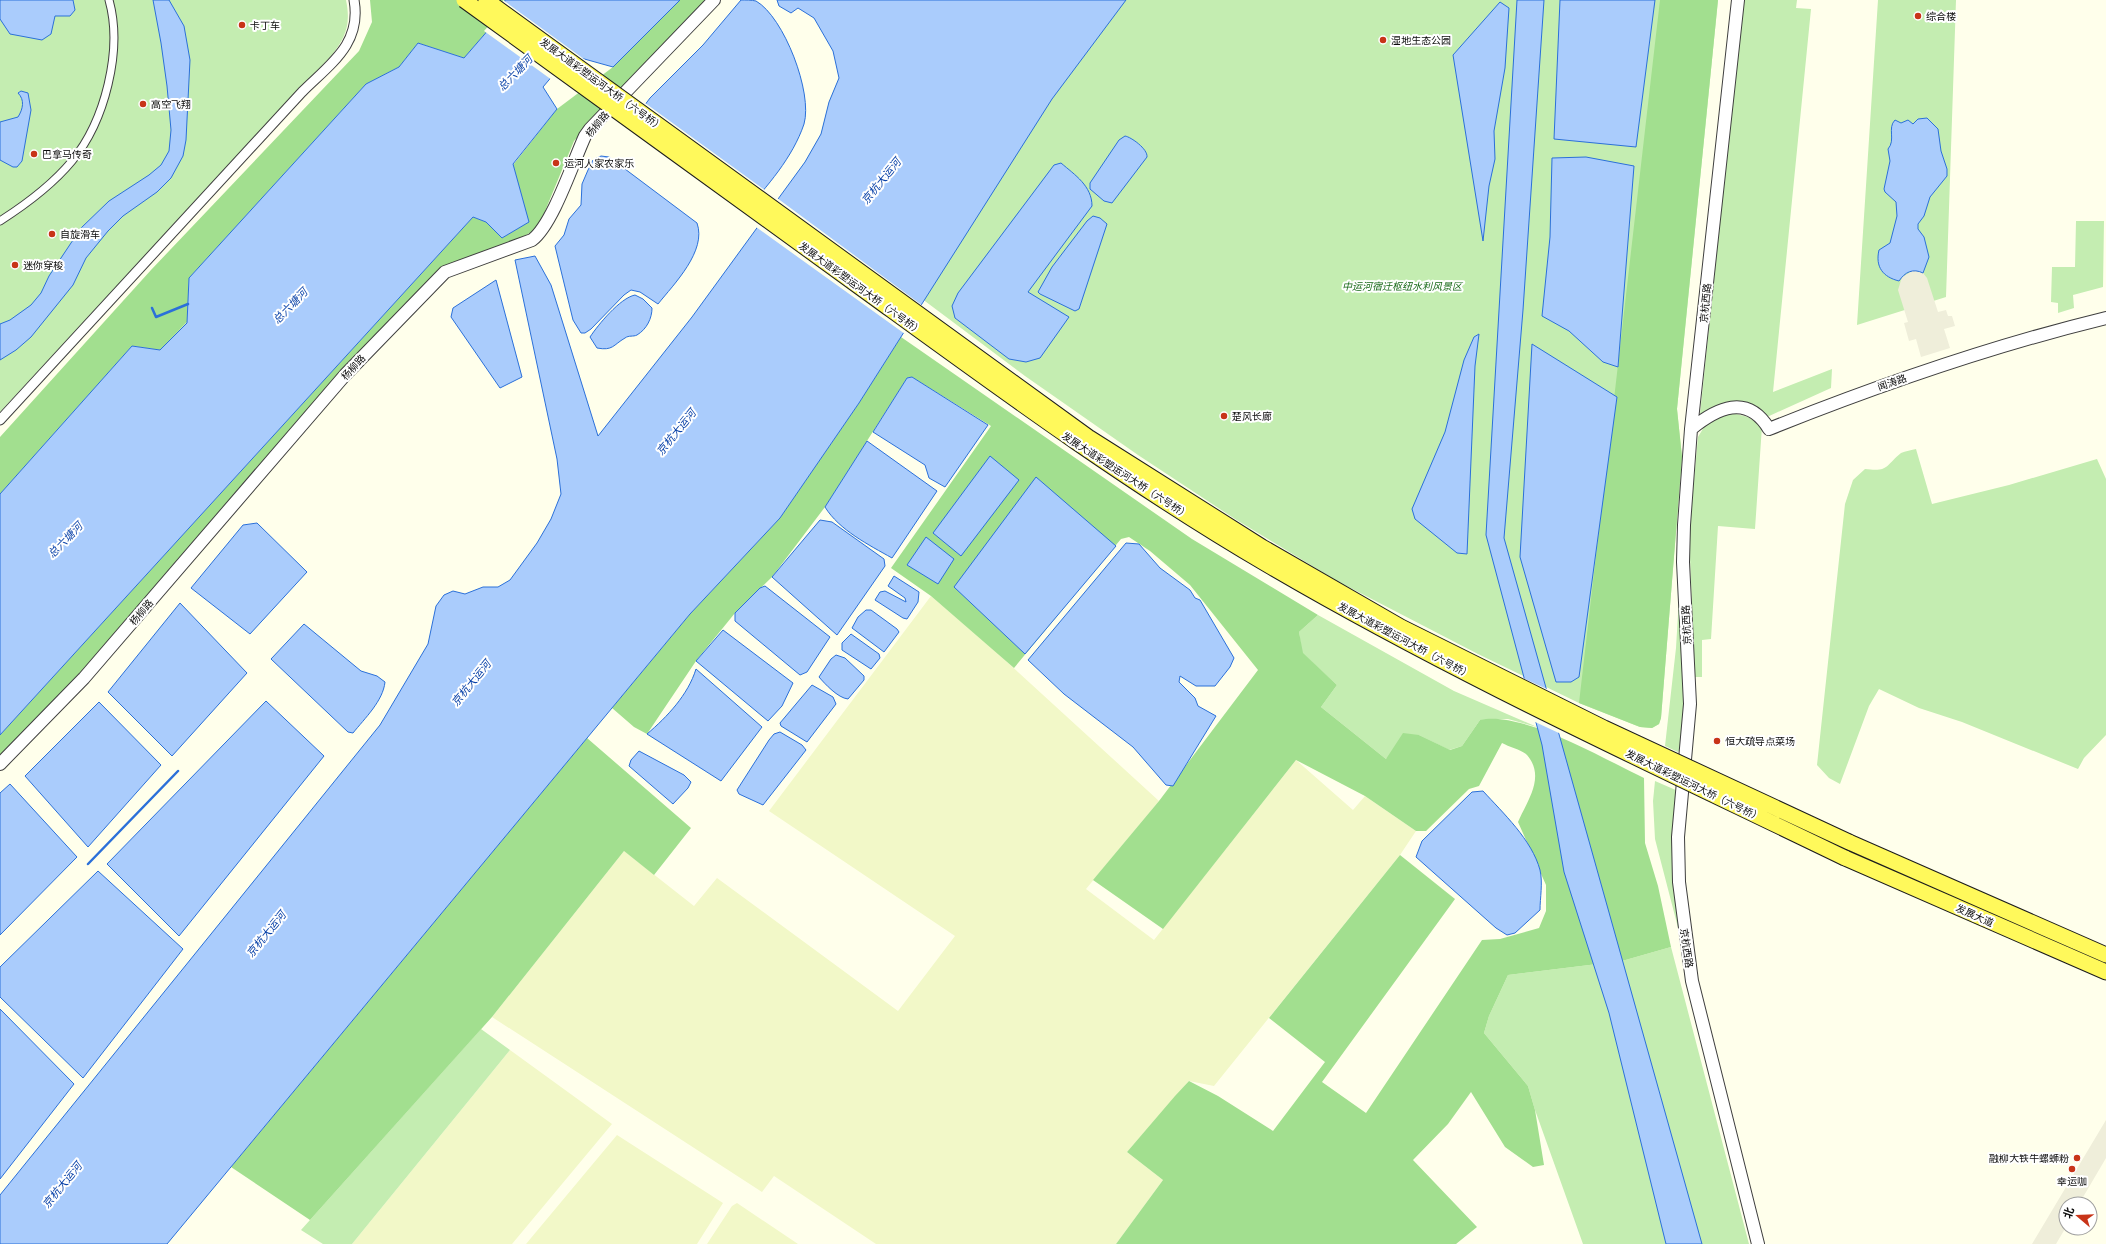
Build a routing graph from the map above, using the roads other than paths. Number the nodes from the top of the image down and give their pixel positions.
1 (109, 0) edge
2 (354, 0) edge
3 (464, 0) edge
4 (486, 0) edge
5 (714, 0) edge
6 (1738, 0) edge
7 (0, 221) edge
8 (2106, 318) edge
9 (0, 420) edge
10 (1691, 429) junction
11 (0, 764) edge
12 (1849, 842) joint
13 (1845, 858) joint
14 (2106, 955) edge
15 (2106, 972) edge
16 (1758, 1244) edge

1 - 7 street
2 - 9 street
3 - 13 main road, 发展大道彩塑运河大桥（六号桥）, bridge
4 - 12 main road, 发展大道彩塑运河大桥（六号桥）, bridge
5 - 11 street, 杨柳路
6 - 10 street, 京杭西路
8 - 10 street, 闻涛路
10 - 16 street, 京杭西路
12 - 14 main road, 发展大道
13 - 15 main road, 发展大道

